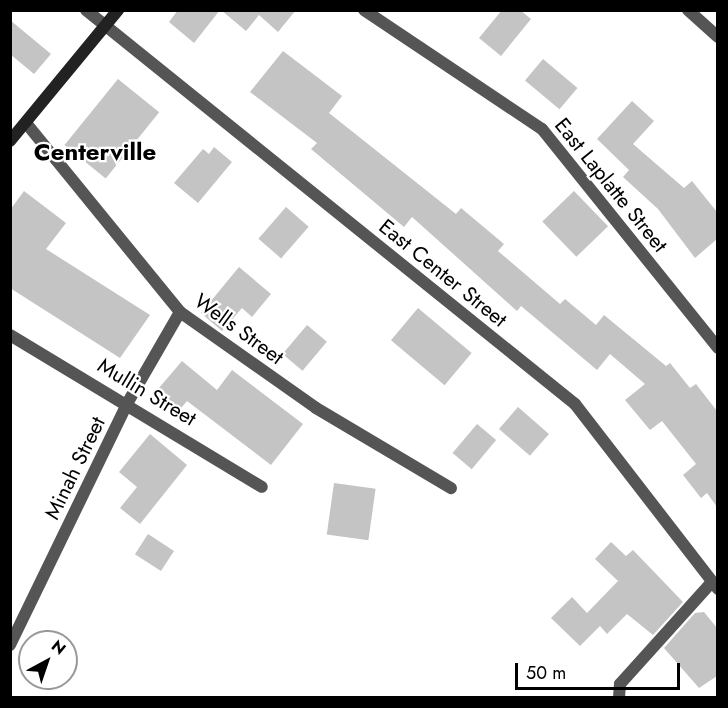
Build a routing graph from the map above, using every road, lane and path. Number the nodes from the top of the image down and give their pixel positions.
1 (86, 10) edge
2 (118, 10) edge
3 (364, 10) edge
4 (688, 10) edge
5 (105, 26) junction
6 (717, 38) edge
7 (26, 123) junction
8 (10, 141) edge
9 (180, 312) junction
10 (10, 335) edge
11 (717, 348) edge
12 (128, 402) junction
13 (262, 487) dead end
14 (451, 488) dead end
15 (715, 585) edge
16 (10, 645) edge
17 (619, 698) edge

1 - 5 street, East Center Street
2 - 5 main road
3 - 11 street, East Laplatte Street
4 - 6 street
5 - 7 main road
5 - 15 street, East Center Street
7 - 8 main road
7 - 9 street, Wells Street
9 - 12 street, Minah Street
9 - 14 street, Wells Street
10 - 12 street, Mullin Street
12 - 13 street, Mullin Street
12 - 16 street, Minah Street
15 - 17 street

